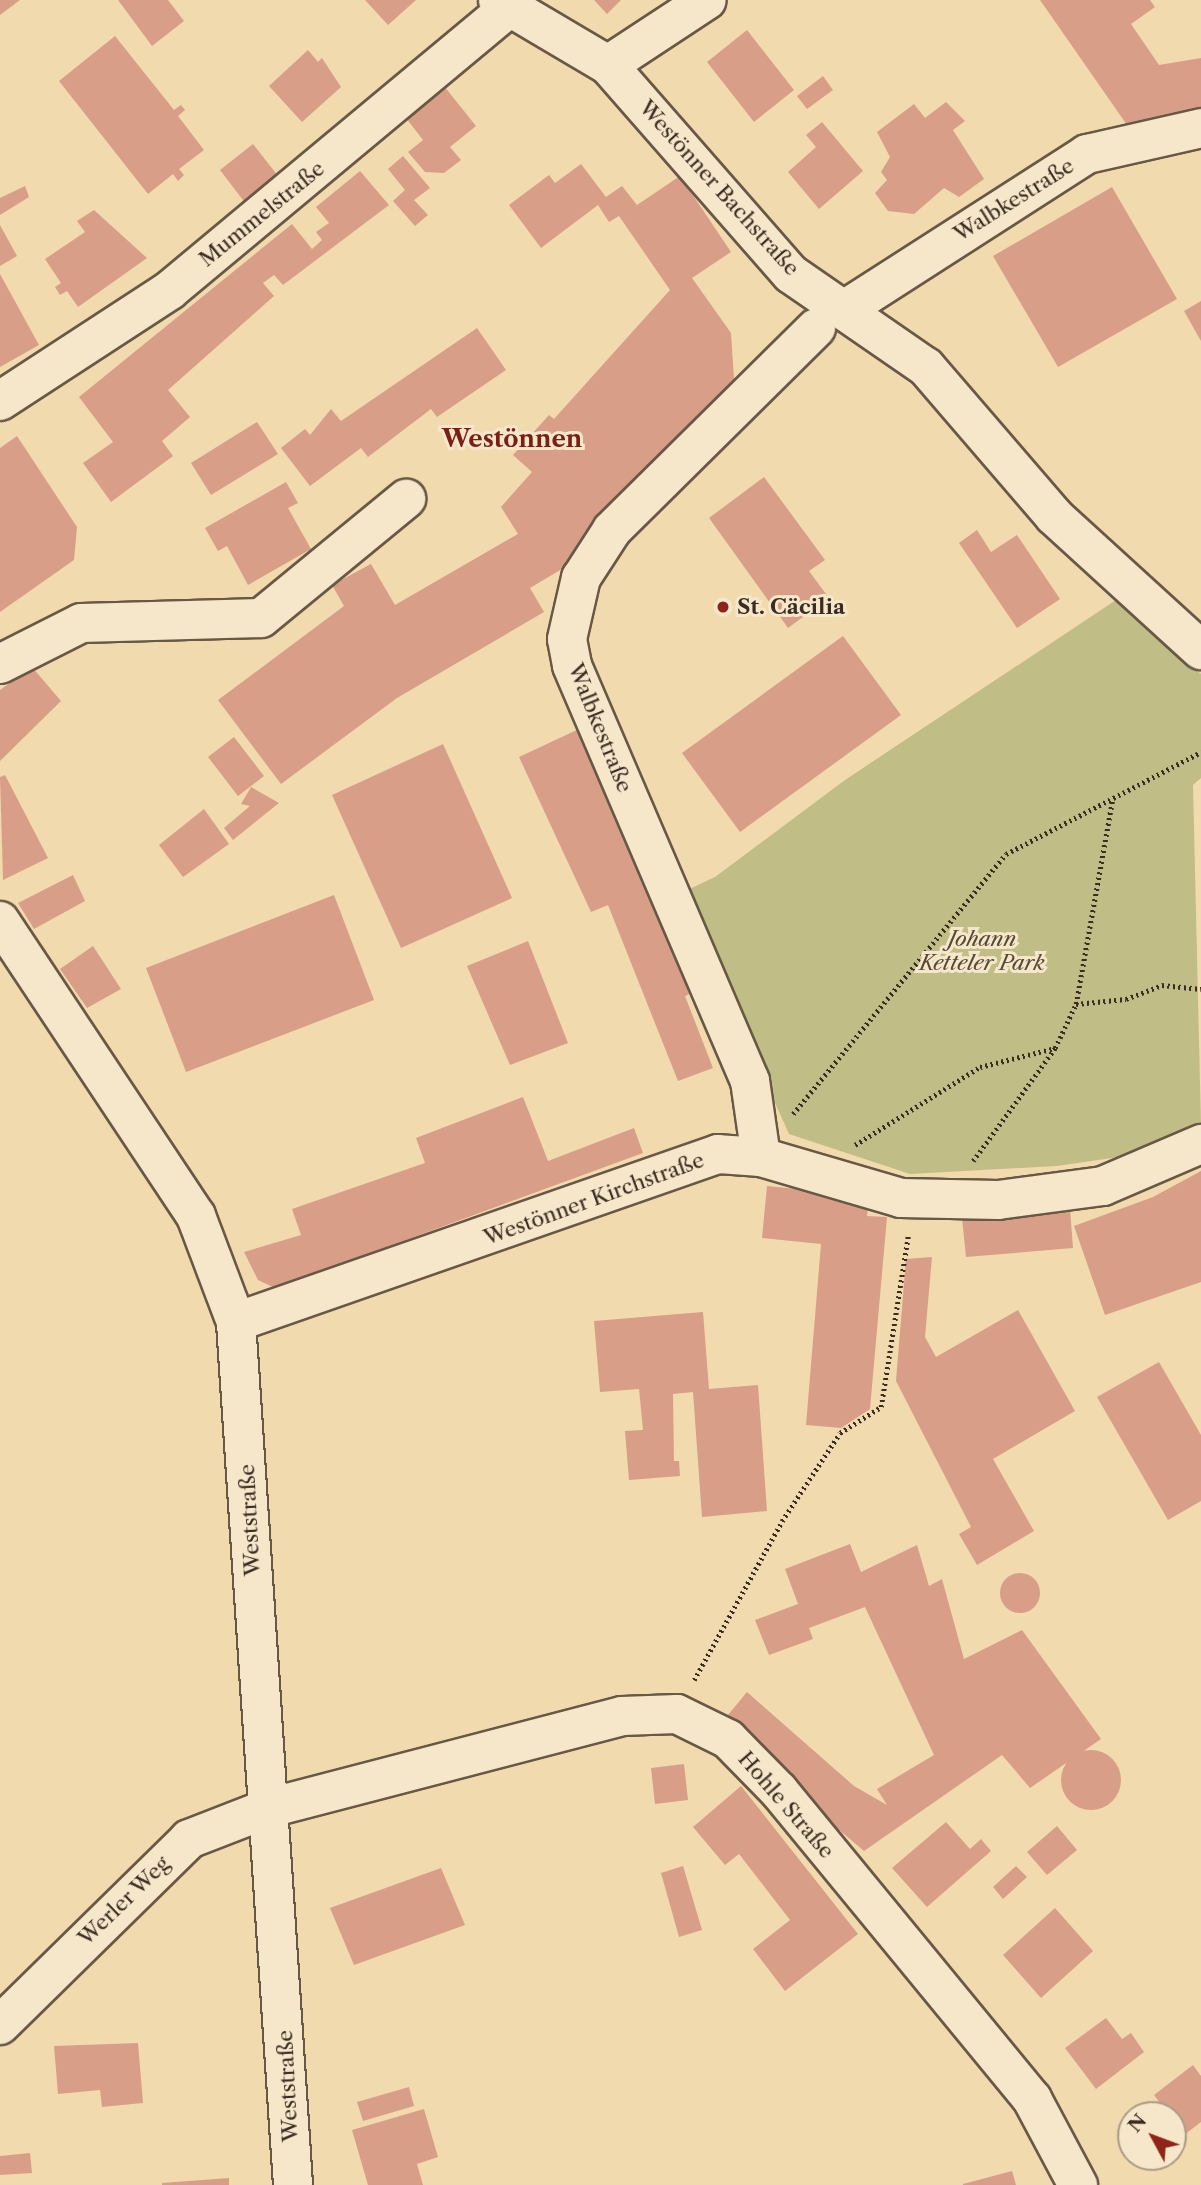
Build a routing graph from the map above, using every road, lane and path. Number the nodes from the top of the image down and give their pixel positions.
1 (707, 0) edge
2 (503, 4) edge
3 (608, 65) junction
4 (1201, 128) edge
5 (830, 319) junction
6 (0, 401) edge
7 (406, 499) dead end
8 (1201, 650) edge
9 (0, 664) edge
10 (1201, 752) edge
11 (1112, 801) junction
12 (0, 921) edge
13 (1201, 989) edge
14 (1076, 1004) junction
15 (1055, 1048) junction
16 (1201, 1144) edge
17 (761, 1157) junction
18 (810, 1173) junction
19 (947, 1197) junction
20 (236, 1322) junction
21 (677, 1714) junction
22 (269, 1808) junction
23 (0, 2025) edge
24 (293, 2185) edge
25 (1078, 2185) edge

1 - 3 street
2 - 3 street, Westönner Bachstraße
2 - 6 street, Mummelstraße
3 - 5 street, Westönner Bachstraße
4 - 5 street, Walbkestraße
5 - 8 street, Westönner Bachstraße
5 - 17 street, Walbkestraße
7 - 9 street
10 - 11 path
11 - 14 path
11 - 17 path
12 - 20 street, Weststraße
13 - 14 path
14 - 15 path
15 - 18 path
15 - 19 path
16 - 19 street, Westönner Kirchstraße
17 - 18 street, Westönner Kirchstraße
17 - 20 street, Westönner Kirchstraße
18 - 19 street, Westönner Kirchstraße
19 - 21 path
20 - 22 street, Weststraße
21 - 22 street, Hohle Straße
21 - 25 street, Hohle Straße
22 - 23 street, Werler Weg
22 - 24 street, Weststraße

